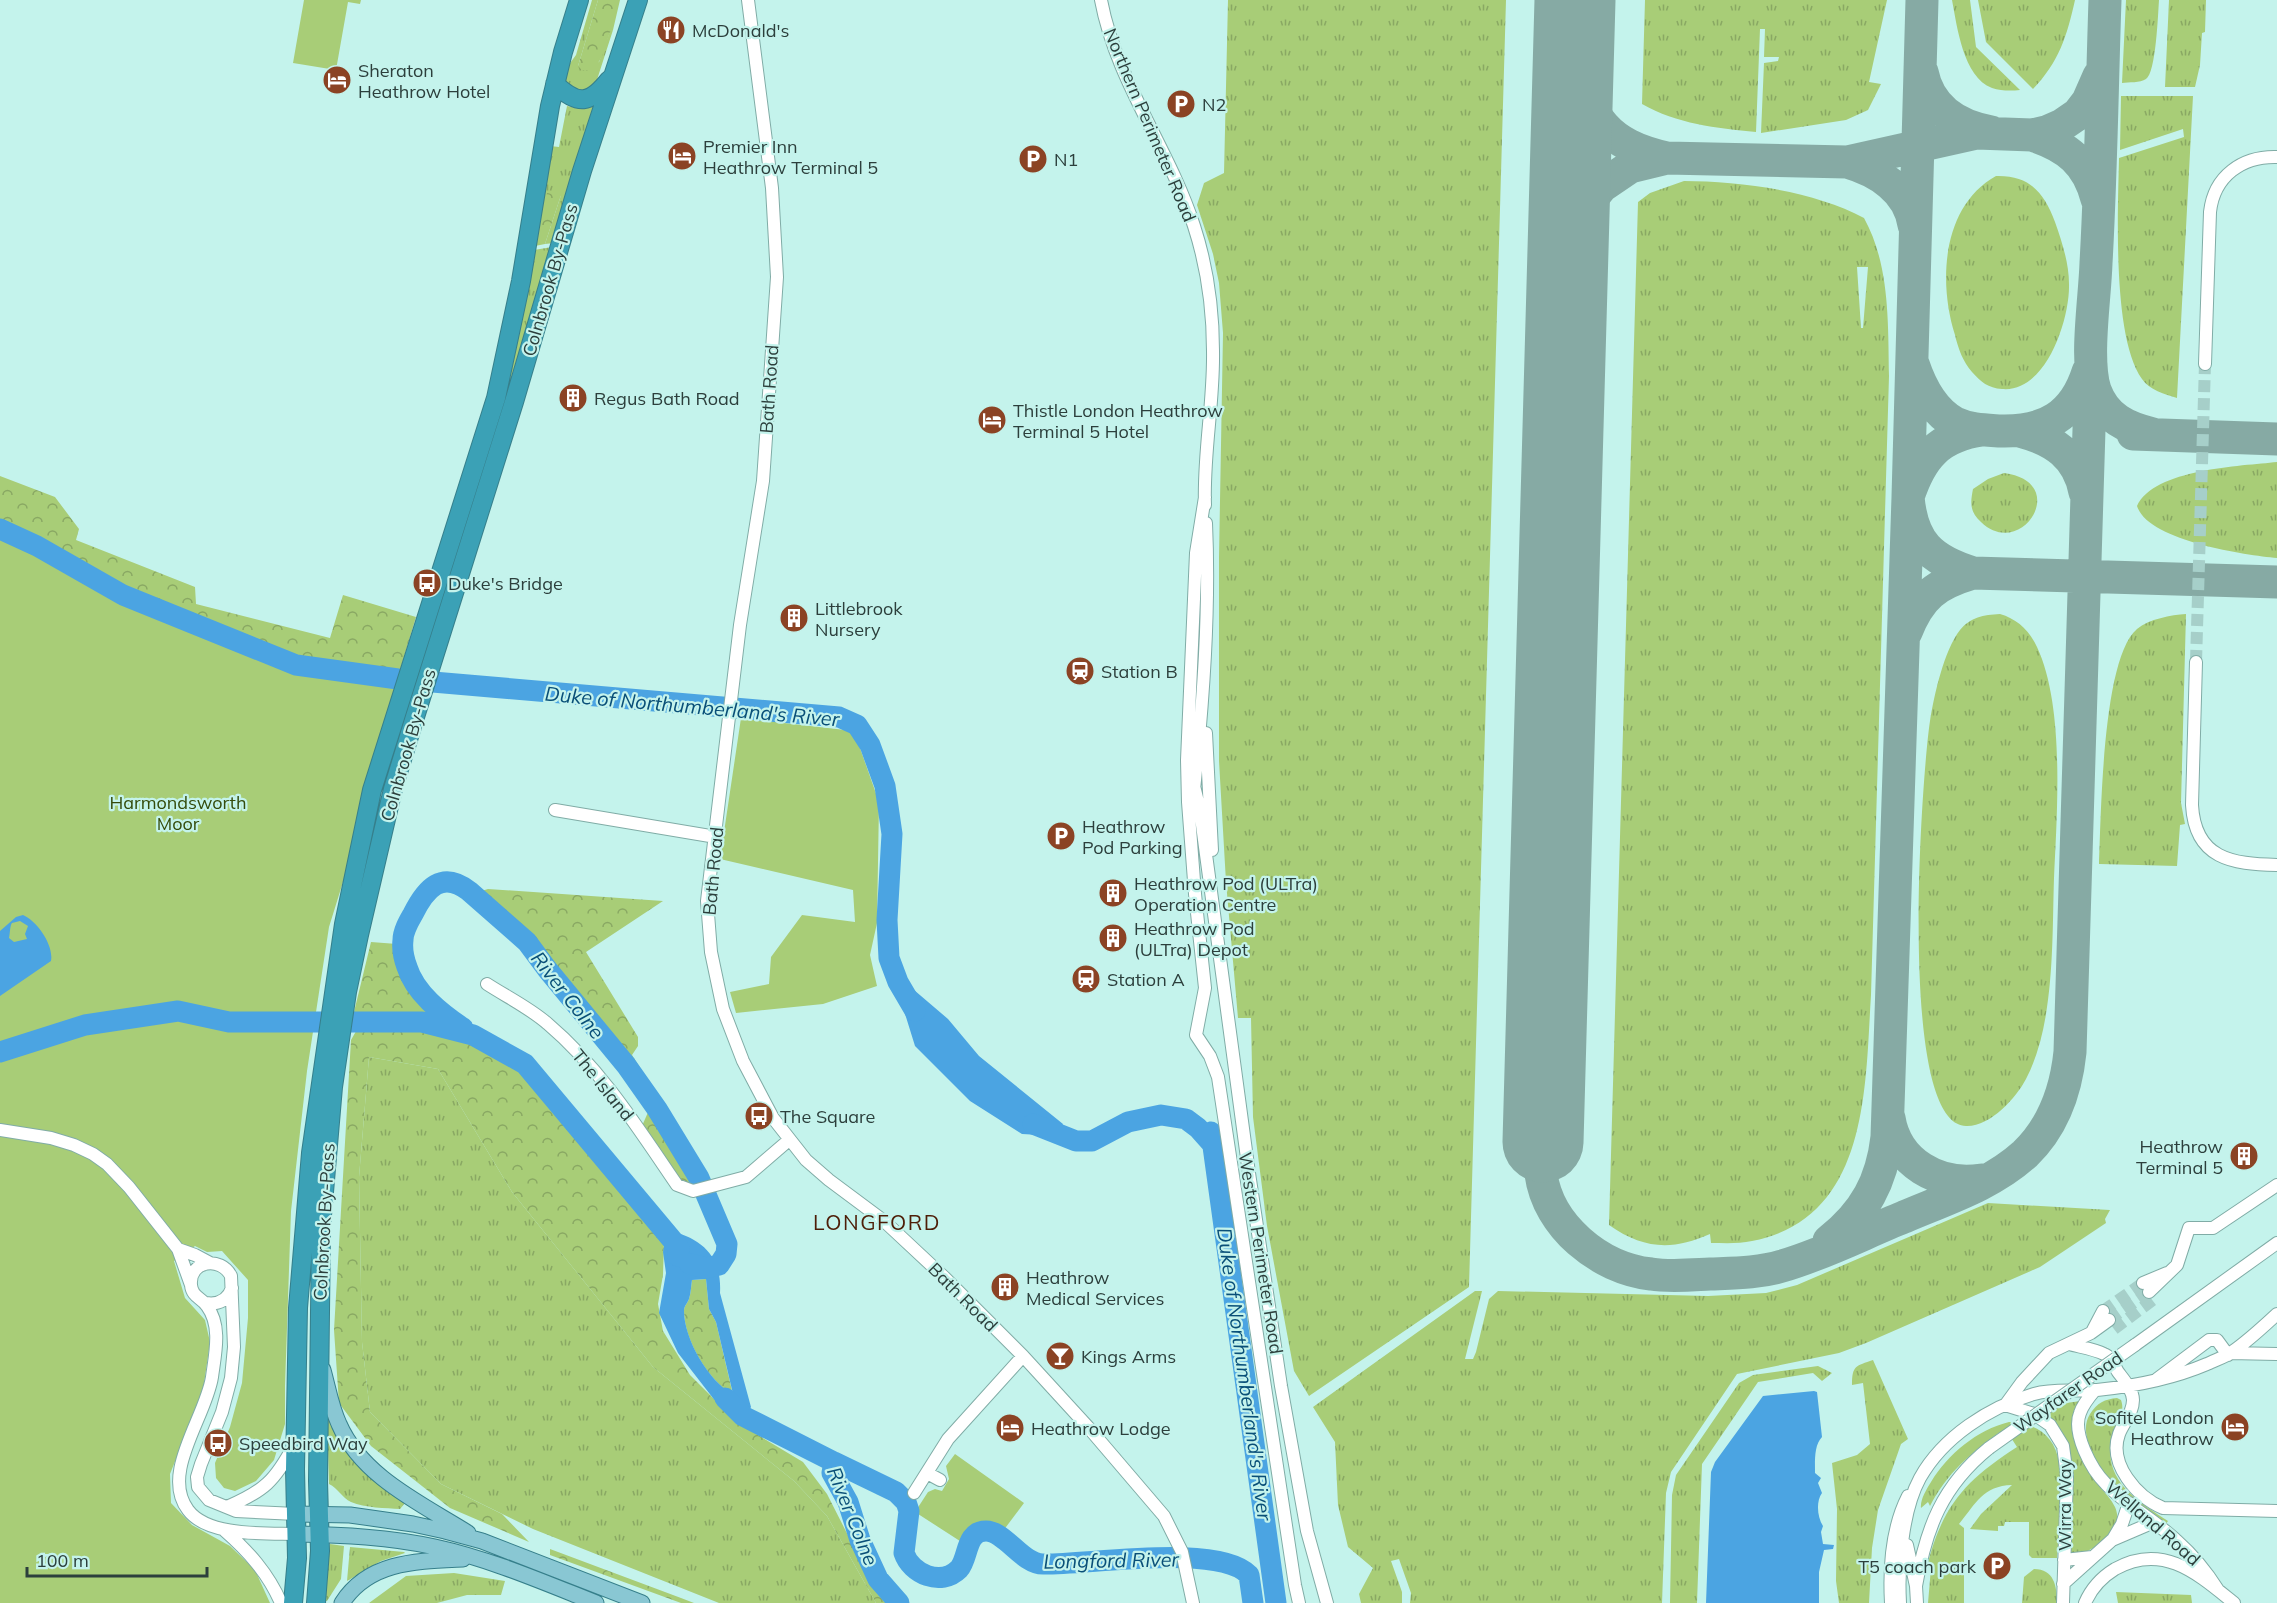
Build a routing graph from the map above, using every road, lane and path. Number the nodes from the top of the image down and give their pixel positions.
1 (579, 0) edge
2 (638, 0) edge
3 (748, 0) edge
4 (1101, 0) edge
5 (614, 74) junction
6 (555, 84) junction
7 (2277, 157) edge
8 (1212, 320) joint
9 (2205, 364) tunnel mouth
10 (1205, 497) junction
11 (2196, 662) tunnel mouth
12 (1203, 676) junction
13 (1187, 760) junction
14 (1194, 790) junction
15 (555, 810) dead end
16 (1190, 819) junction
17 (716, 837) junction
18 (2277, 865) edge
19 (1212, 899) junction
20 (487, 984) dead end
21 (340, 992) junction
22 (327, 1083) junction
23 (0, 1130) edge
24 (789, 1140) junction
25 (2277, 1185) edge
26 (2277, 1243) edge
27 (178, 1249) junction
28 (210, 1263) junction
29 (232, 1288) junction
30 (193, 1291) junction
31 (2148, 1291) tunnel mouth
32 (206, 1303) junction
33 (2277, 1314) edge
34 (2091, 1333) junction
35 (2068, 1344) junction
36 (2229, 1354) junction
37 (2277, 1354) edge
38 (1023, 1356) junction
39 (320, 1359) junction
40 (2152, 1382) junction
41 (2128, 1386) junction
42 (2095, 1390) junction
43 (2005, 1405) junction
44 (296, 1442) junction
45 (927, 1473) junction
46 (940, 1480) dead end
47 (1916, 1490) junction
48 (914, 1493) dead end
49 (2129, 1503) junction
50 (227, 1507) junction
51 (2277, 1511) edge
52 (296, 1514) junction
53 (319, 1515) junction
54 (2154, 1522) junction
55 (1906, 1529) junction
56 (224, 1530) junction
57 (297, 1534) junction
58 (319, 1534) junction
59 (2112, 1540) junction
60 (482, 1541) junction
61 (2092, 1557) junction
62 (475, 1558) junction
63 (2064, 1560) junction
64 (2063, 1584) junction
65 (1916, 1586) junction
66 (2218, 1590) junction
67 (281, 1603) edge
68 (293, 1603) edge
69 (316, 1603) edge
70 (342, 1603) edge
71 (596, 1603) edge
72 (642, 1603) edge
73 (1193, 1603) edge
74 (1299, 1603) edge
75 (1327, 1603) edge
76 (1891, 1603) edge
77 (1900, 1603) edge
78 (1917, 1603) edge
79 (2063, 1603) edge
80 (2085, 1603) edge
81 (2234, 1603) edge

1 - 6 highway, Colnbrook By-Pass
2 - 5 highway, Colnbrook By-Pass
3 - 17 street, Bath Road
4 - 8 street, Northern Perimeter Road
5 - 6 highway
5 - 21 highway, Colnbrook By-Pass
6 - 21 highway, Colnbrook By-Pass
7 - 9 street
8 - 10 street, Western Perimeter Road
10 - 12 street, Western Perimeter Road
10 - 13 street, Western Perimeter Road
11 - 18 street
12 - 14 street, Western Perimeter Road
12 - 19 street, Western Perimeter Road
13 - 14 street, Western Perimeter Road
13 - 16 street, Western Perimeter Road
14 - 16 street, Western Perimeter Road
14 - 19 street, Western Perimeter Road
15 - 17 street
16 - 74 street, Western Perimeter Road
17 - 24 street, Bath Road
19 - 75 street, Western Perimeter Road
20 - 24 street, The Island
21 - 22 highway, Colnbrook By-Pass
22 - 39 highway, Colnbrook By-Pass
22 - 44 highway, Colnbrook By-Pass
23 - 27 street
24 - 38 street, Bath Road
25 - 31 street
26 - 65 street, Wayfarer Road, bridge
27 - 28 street
27 - 30 street
28 - 29 street
28 - 30 street
29 - 32 street
29 - 50 street
30 - 32 street
32 - 56 street
33 - 36 street
34 - 34 street
34 - 35 street
35 - 41 street
35 - 43 street
36 - 37 street
36 - 40 street
36 - 40 street
38 - 45 street
38 - 73 street, Bath Road
39 - 53 highway, Colnbrook By-Pass
39 - 60 main road
40 - 41 street
41 - 42 street
41 - 51 street
42 - 43 street
42 - 49 street, Welland Road
43 - 47 street
43 - 63 street, Wirra Way
44 - 50 street
44 - 52 highway, Colnbrook By-Pass
45 - 46 street
45 - 48 street
47 - 55 street
47 - 76 street
49 - 54 street, Welland Road
49 - 59 street
50 - 52 street
52 - 53 main road
52 - 57 highway, Colnbrook By-Pass
53 - 58 highway, Colnbrook By-Pass
53 - 60 main road
54 - 59 street
54 - 66 street, Welland Road
55 - 65 street, Wayfarer Road
55 - 77 street
56 - 57 street
56 - 67 street
57 - 58 main road
57 - 68 highway, Colnbrook By-Pass
58 - 62 main road
58 - 69 highway, Colnbrook By-Pass
59 - 61 street
60 - 72 main road
61 - 63 street
61 - 64 street
62 - 70 main road
62 - 71 main road
63 - 64 street, Wirra Way
64 - 79 street, Wirra Way
65 - 78 street, Wayfarer Road
66 - 80 street
66 - 81 street

